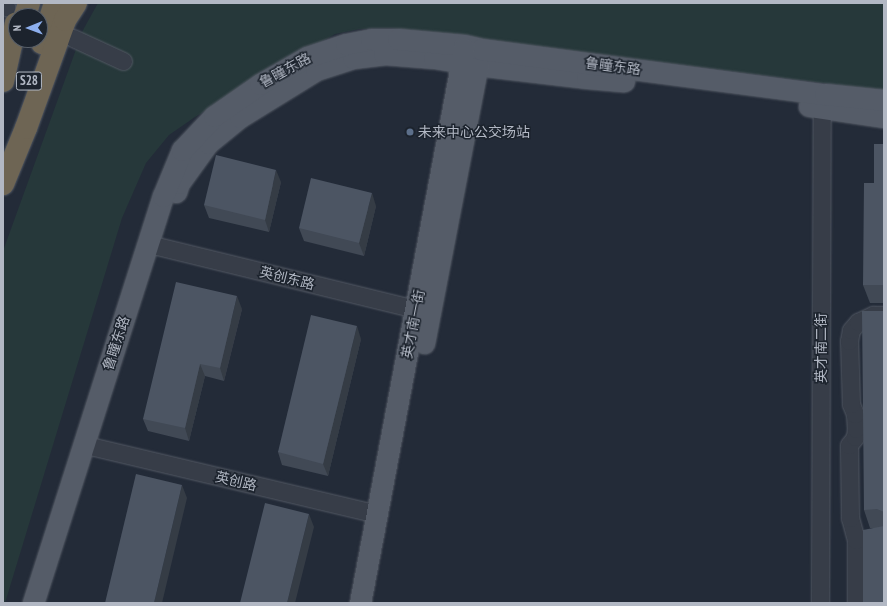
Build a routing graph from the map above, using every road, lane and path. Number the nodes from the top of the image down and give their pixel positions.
1 (68, 13) edge
2 (8, 46) edge
3 (14, 48) edge
4 (471, 55) junction
5 (123, 61) dead end
6 (3, 81) edge
7 (3, 84) edge
8 (884, 100) edge
9 (823, 101) junction
10 (884, 117) edge
11 (3, 160) edge
12 (3, 184) edge
13 (157, 246) junction
14 (416, 309) junction
15 (884, 315) edge
16 (94, 447) junction
17 (378, 514) junction
18 (32, 603) edge
19 (46, 603) edge
20 (360, 603) edge
21 (375, 603) edge
22 (820, 603) edge
23 (856, 603) edge

1 - 5 street
1 - 11 highway, S28
1 - 12 highway
2 - 6 highway
3 - 7 highway, S28
4 - 9 main road, 鲁瞳东路
4 - 13 main road, 鲁瞳东路
4 - 14 main road, 英才南一街
4 - 18 main road, 鲁瞳东路
4 - 21 main road, 英才南一街
8 - 9 main road, 鲁瞳东路
9 - 10 main road, 鲁瞳东路
9 - 22 street, 英才南二街
13 - 14 street, 英创东路
13 - 16 main road, 鲁瞳东路
14 - 17 main road, 英才南一街
15 - 23 street
16 - 17 street, 英创路
16 - 19 main road, 鲁瞳东路
17 - 20 main road, 英才南一街

